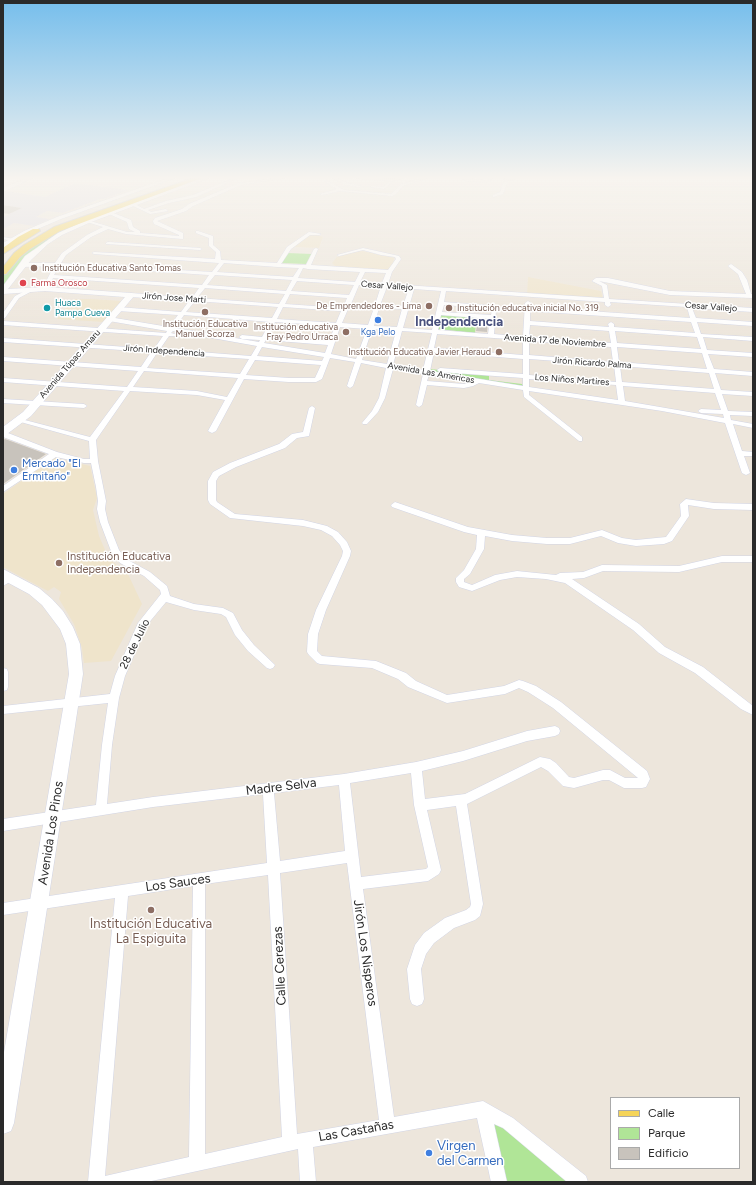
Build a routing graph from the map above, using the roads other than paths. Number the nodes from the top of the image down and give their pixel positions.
1 (27, 232) edge
2 (34, 232) edge
3 (52, 232) edge
4 (65, 232) edge
5 (96, 232) edge
6 (121, 232) edge
7 (177, 232) edge
8 (198, 232) dead end
9 (126, 234) junction
10 (136, 234) joint
11 (319, 234) dead end
12 (3, 238) edge
13 (181, 238) junction
14 (12, 240) junction
15 (108, 243) junction
16 (3, 246) edge
17 (174, 247) junction
18 (200, 249) dead end
19 (316, 249) dead end
20 (3, 252) edge
21 (94, 253) junction
22 (340, 256) dead end
23 (164, 258) junction
24 (222, 262) junction
25 (57, 264) junction
26 (22, 265) junction
27 (87, 265) junction
28 (278, 265) junction
29 (305, 266) junction
30 (731, 266) dead end
31 (362, 270) junction
32 (3, 272) edge
33 (389, 272) junction
34 (213, 274) junction
35 (52, 276) junction
36 (295, 280) junction
37 (142, 282) junction
38 (357, 283) junction
39 (384, 285) junction
40 (203, 286) junction
41 (412, 287) junction
42 (45, 289) junction
43 (31, 290) junction
44 (444, 290) junction
45 (3, 291) edge
46 (289, 292) junction
47 (497, 293) junction
48 (529, 295) junction
49 (351, 296) junction
50 (751, 296) edge
51 (193, 299) junction
52 (608, 300) junction
53 (441, 303) junction
54 (282, 305) junction
55 (378, 306) junction
56 (689, 306) junction
57 (346, 307) junction
58 (495, 307) junction
59 (406, 308) junction
60 (118, 309) junction
61 (528, 309) junction
62 (753, 310) edge
63 (439, 313) junction
64 (182, 314) junction
65 (609, 314) junction
66 (3, 317) edge
67 (493, 317) junction
68 (110, 319) junction
69 (273, 320) junction
70 (694, 320) junction
71 (3, 323) edge
72 (527, 323) junction
73 (753, 324) edge
74 (338, 325) junction
75 (371, 328) junction
76 (611, 329) junction
77 (101, 330) junction
78 (399, 330) junction
79 (169, 332) junction
80 (434, 332) junction
81 (699, 335) junction
82 (491, 336) junction
83 (526, 339) junction
84 (753, 339) edge
85 (3, 340) edge
86 (263, 341) junction
87 (332, 343) junction
88 (613, 345) junction
89 (86, 346) junction
90 (431, 350) junction
91 (155, 351) junction
92 (704, 352) junction
93 (328, 355) junction
94 (753, 356) edge
95 (254, 357) junction
96 (526, 358) junction
97 (3, 359) edge
98 (359, 360) junction
99 (325, 363) junction
100 (71, 364) junction
101 (616, 364) junction
102 (390, 366) junction
103 (142, 369) junction
104 (426, 370) junction
105 (710, 371) junction
106 (753, 374) edge
107 (242, 376) junction
108 (526, 376) junction
109 (3, 380) edge
110 (478, 382) junction
111 (54, 383) junction
112 (424, 383) junction
113 (619, 383) junction
114 (350, 386) dead end
115 (126, 389) junction
116 (525, 389) junction
117 (717, 391) junction
118 (753, 394) edge
119 (230, 399) junction
120 (3, 401) edge
121 (37, 403) junction
122 (622, 404) junction
123 (419, 405) dead end
124 (84, 406) dead end
125 (312, 408) dead end
126 (662, 409) junction
127 (726, 413) junction
128 (753, 414) edge
129 (19, 420) junction
130 (729, 422) junction
131 (365, 423) dead end
132 (753, 426) edge
133 (212, 431) dead end
134 (4, 433) edge
135 (580, 438) dead end
136 (92, 440) junction
137 (739, 453) junction
138 (55, 454) junction
139 (753, 454) edge
140 (94, 461) junction
141 (746, 473) dead end
142 (3, 490) edge
143 (395, 505) dead end
144 (753, 507) edge
145 (481, 532) junction
146 (753, 559) edge
147 (533, 574) junction
148 (5, 578) edge
149 (165, 598) junction
150 (270, 665) dead end
151 (3, 672) edge
152 (3, 687) edge
153 (114, 698) junction
154 (72, 702) junction
155 (3, 710) edge
156 (753, 711) edge
157 (556, 731) dead end
158 (416, 767) junction
159 (344, 779) junction
160 (268, 789) junction
161 (461, 801) junction
162 (420, 805) junction
163 (101, 809) junction
164 (53, 818) junction
165 (3, 825) edge
166 (352, 856) junction
167 (274, 868) junction
168 (199, 880) junction
169 (356, 884) junction
170 (122, 892) junction
171 (39, 904) junction
172 (3, 909) edge
173 (417, 999) dead end
174 (482, 1109) junction
175 (3, 1123) edge
176 (388, 1126) junction
177 (297, 1142) junction
178 (197, 1164) junction
179 (96, 1182) edge
180 (110, 1182) edge
181 (308, 1182) edge
182 (499, 1182) edge
183 (580, 1182) edge

1 - 14 street
2 - 20 main road
3 - 32 main road
4 - 26 street
5 - 25 street
6 - 9 street
7 - 13 street
8 - 24 street
9 - 10 street
9 - 15 street
10 - 13 street
11 - 28 street
12 - 14 street
13 - 17 street, Avenida Túpac Amaru
14 - 16 street
15 - 17 street
15 - 21 street
17 - 18 street
17 - 23 street, Avenida Túpac Amaru
19 - 29 street
21 - 23 street
21 - 27 street
22 - 33 street
23 - 24 street
23 - 37 street, Avenida Túpac Amaru
24 - 28 street
24 - 34 street
25 - 26 street, Cesar Vallejo
25 - 27 street, Cesar Vallejo
25 - 35 street
26 - 45 street
27 - 37 street, Cesar Vallejo
28 - 29 street
29 - 31 street
29 - 36 street
30 - 50 street
31 - 33 street
31 - 38 street
33 - 39 street
34 - 36 street, Cesar Vallejo
34 - 37 street, Cesar Vallejo
34 - 40 street
35 - 37 street
35 - 42 street
36 - 38 street, Cesar Vallejo
36 - 46 street
37 - 40 street
37 - 42 street, Jirón Jose Marti
37 - 51 street, Jirón Jose Marti
37 - 60 street, Avenida Túpac Amaru
38 - 39 street, Cesar Vallejo
38 - 49 street
39 - 41 street, Cesar Vallejo
39 - 55 street
40 - 46 street
40 - 51 street
41 - 44 street, Cesar Vallejo
41 - 59 street
42 - 43 street, Jirón Jose Marti
43 - 45 street, Jirón Jose Marti
43 - 66 street
44 - 47 street, Cesar Vallejo
44 - 53 street
46 - 49 street
46 - 54 street
47 - 48 street, Cesar Vallejo
47 - 58 street
48 - 52 street, Cesar Vallejo
48 - 61 street
49 - 57 street
50 - 52 street
51 - 54 street, Jirón Jose Marti
51 - 64 street
52 - 56 street, Cesar Vallejo
52 - 65 street
53 - 58 street
53 - 63 street
54 - 57 street, Jirón Jose Marti
54 - 69 street
55 - 57 street, Jirón Jose Marti
55 - 59 street, Jirón Jose Marti
55 - 75 street
56 - 62 street, Cesar Vallejo
56 - 70 street
57 - 74 street
58 - 67 street
59 - 78 street
60 - 64 street, Avenida 17 de Noviembre
60 - 68 street, Avenida Túpac Amaru
61 - 65 street
61 - 72 street
63 - 67 street
63 - 80 street
64 - 69 street, Avenida 17 de Noviembre
64 - 79 street
65 - 70 street
65 - 76 street
67 - 82 street
68 - 77 street, Avenida Túpac Amaru
68 - 79 street, Avenida Las Americas
69 - 74 street, Avenida 17 de Noviembre
69 - 86 street
70 - 73 street
70 - 81 street
71 - 77 street
72 - 76 street
72 - 83 street
74 - 75 street, Avenida 17 de Noviembre
74 - 87 street
75 - 78 street, Avenida 17 de Noviembre
75 - 98 street
76 - 81 street
76 - 88 street
77 - 79 street
77 - 89 street, Avenida Túpac Amaru
78 - 80 street, Avenida 17 de Noviembre
78 - 102 street
79 - 86 street, Avenida Las Americas
79 - 91 street
80 - 82 street, Avenida 17 de Noviembre
80 - 90 street
81 - 84 street
81 - 92 street
82 - 83 street, Avenida 17 de Noviembre
83 - 88 street, Avenida 17 de Noviembre
83 - 96 street
85 - 89 street, Jirón Independencia
86 - 87 street
86 - 93 street, Avenida Las Americas
86 - 95 street
87 - 93 street
88 - 92 street, Avenida 17 de Noviembre
88 - 101 street
89 - 91 street, Jirón Independencia
89 - 100 street, Avenida Túpac Amaru
90 - 96 street, Jirón Ricardo Palma
90 - 104 street
91 - 95 street, Jirón Independencia
91 - 103 street
92 - 94 street, Avenida 17 de Noviembre
92 - 105 street
93 - 98 street, Avenida Las Americas
93 - 99 street
95 - 99 street, Jirón Independencia
95 - 107 street
96 - 101 street, Jirón Ricardo Palma
96 - 108 street
97 - 100 street
98 - 102 street, Avenida Las Americas
98 - 114 street
99 - 107 street
100 - 103 street
100 - 111 street, Avenida Túpac Amaru
101 - 105 street, Jirón Ricardo Palma
101 - 113 street
102 - 104 street, Los Niños Martires
102 - 131 street
103 - 107 street
103 - 115 street
104 - 108 street, Los Niños Martires
104 - 110 street, Avenida Las Americas
104 - 112 street
105 - 106 street, Jirón Ricardo Palma
105 - 117 street
107 - 119 street
108 - 113 street, Los Niños Martires
108 - 116 street
109 - 111 street
110 - 112 street
110 - 116 street, Avenida Las Americas
111 - 115 street
111 - 121 street, Avenida Túpac Amaru
112 - 123 street
113 - 117 street, Los Niños Martires
113 - 122 street
115 - 119 street
115 - 136 street
116 - 122 street, Avenida Las Americas
116 - 135 street
117 - 118 street, Los Niños Martires
117 - 127 street
119 - 133 street
120 - 121 street
121 - 124 street
121 - 129 street, Avenida Túpac Amaru
122 - 126 street, Avenida Las Americas
125 - 161 street
126 - 127 street
126 - 130 street, Avenida Las Americas
127 - 128 street
127 - 130 street
129 - 134 street, Avenida Túpac Amaru
129 - 136 street
130 - 132 street, Avenida Las Americas
130 - 137 street
134 - 138 street
136 - 140 street
137 - 139 street
137 - 141 street
138 - 140 street
138 - 142 street
140 - 149 street
143 - 145 street
144 - 145 street
145 - 147 street
146 - 147 street
147 - 156 street
148 - 154 street, Avenida Los Pinos
149 - 150 street
149 - 153 street, 28 de Julio
151 - 152 street
153 - 154 street
153 - 163 street, 28 de Julio
154 - 155 street
154 - 164 street, Avenida Los Pinos
157 - 158 street, Madre Selva
158 - 159 street, Madre Selva
158 - 162 street
159 - 160 street, Madre Selva
159 - 166 street, Jirón Los Nisperos
160 - 163 street, Madre Selva
160 - 167 street, Calle Cerezas
161 - 162 street
161 - 173 street
162 - 169 street
163 - 164 street, Madre Selva
164 - 165 street, Madre Selva
164 - 171 street, Avenida Los Pinos
166 - 167 street, Los Sauces
166 - 169 street, Jirón Los Nisperos
167 - 168 street, Los Sauces
167 - 177 street, Calle Cerezas
168 - 170 street, Los Sauces
168 - 178 street
169 - 176 street, Jirón Los Nisperos
170 - 171 street, Los Sauces
170 - 179 street
171 - 172 street, Los Sauces
171 - 175 street, Avenida Los Pinos
174 - 176 street, Las Castañas
174 - 182 street
174 - 183 street
176 - 177 street, Las Castañas
177 - 178 street, Las Castañas
177 - 181 street, Calle Cerezas
178 - 180 street, Las Castañas

